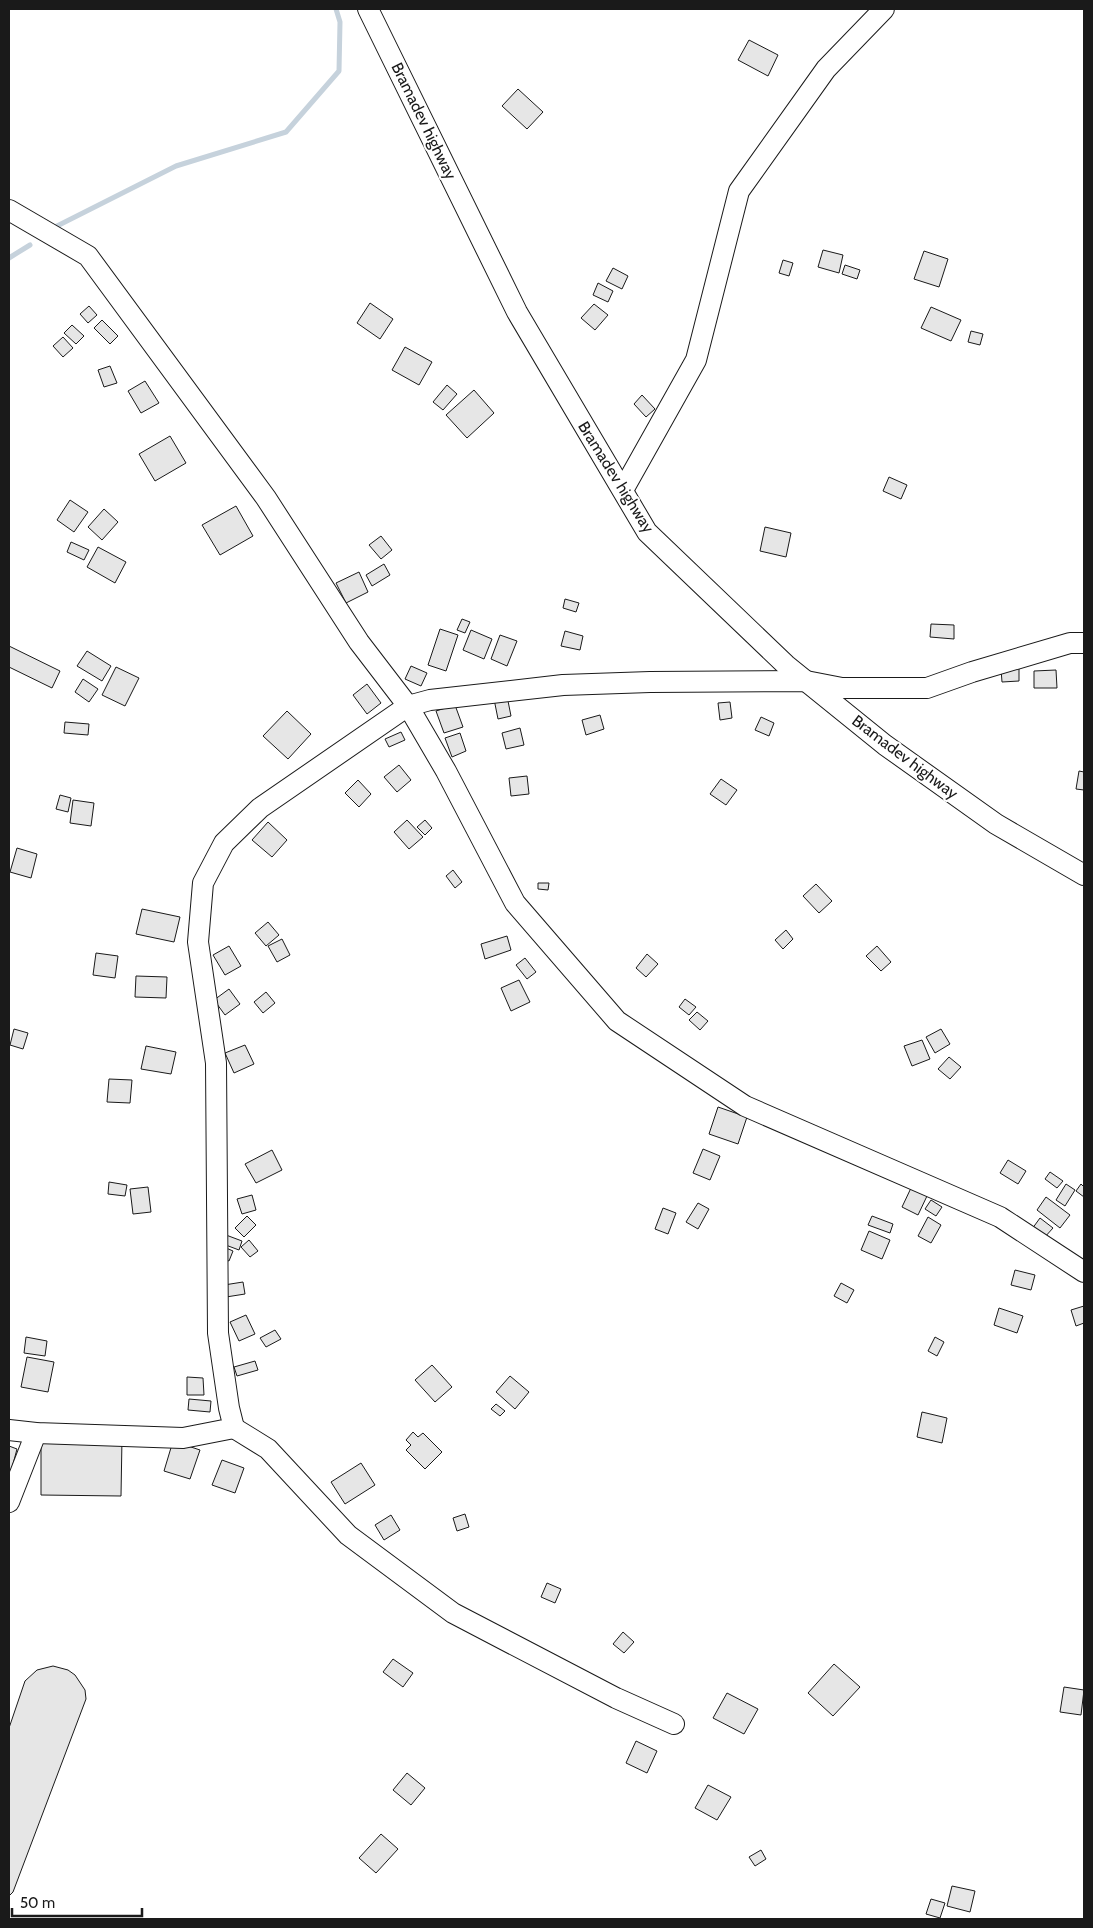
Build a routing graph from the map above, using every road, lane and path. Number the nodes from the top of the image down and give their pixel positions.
1 (368, 9) edge
2 (884, 9) edge
3 (9, 210) edge
4 (623, 490) junction
5 (1084, 643) edge
6 (806, 681) junction
7 (408, 706) junction
8 (1084, 875) edge
9 (1084, 1272) edge
10 (234, 1428) junction
11 (9, 1430) edge
12 (36, 1433) junction
13 (9, 1502) edge
14 (674, 1724) dead end

1 - 4 street, Bramadev highway
2 - 4 street
3 - 7 street
4 - 6 street, Bramadev highway
5 - 6 street
6 - 7 street
6 - 8 street, Bramadev highway
7 - 9 street
7 - 10 street
10 - 12 street
10 - 14 street
11 - 12 street
12 - 13 street

